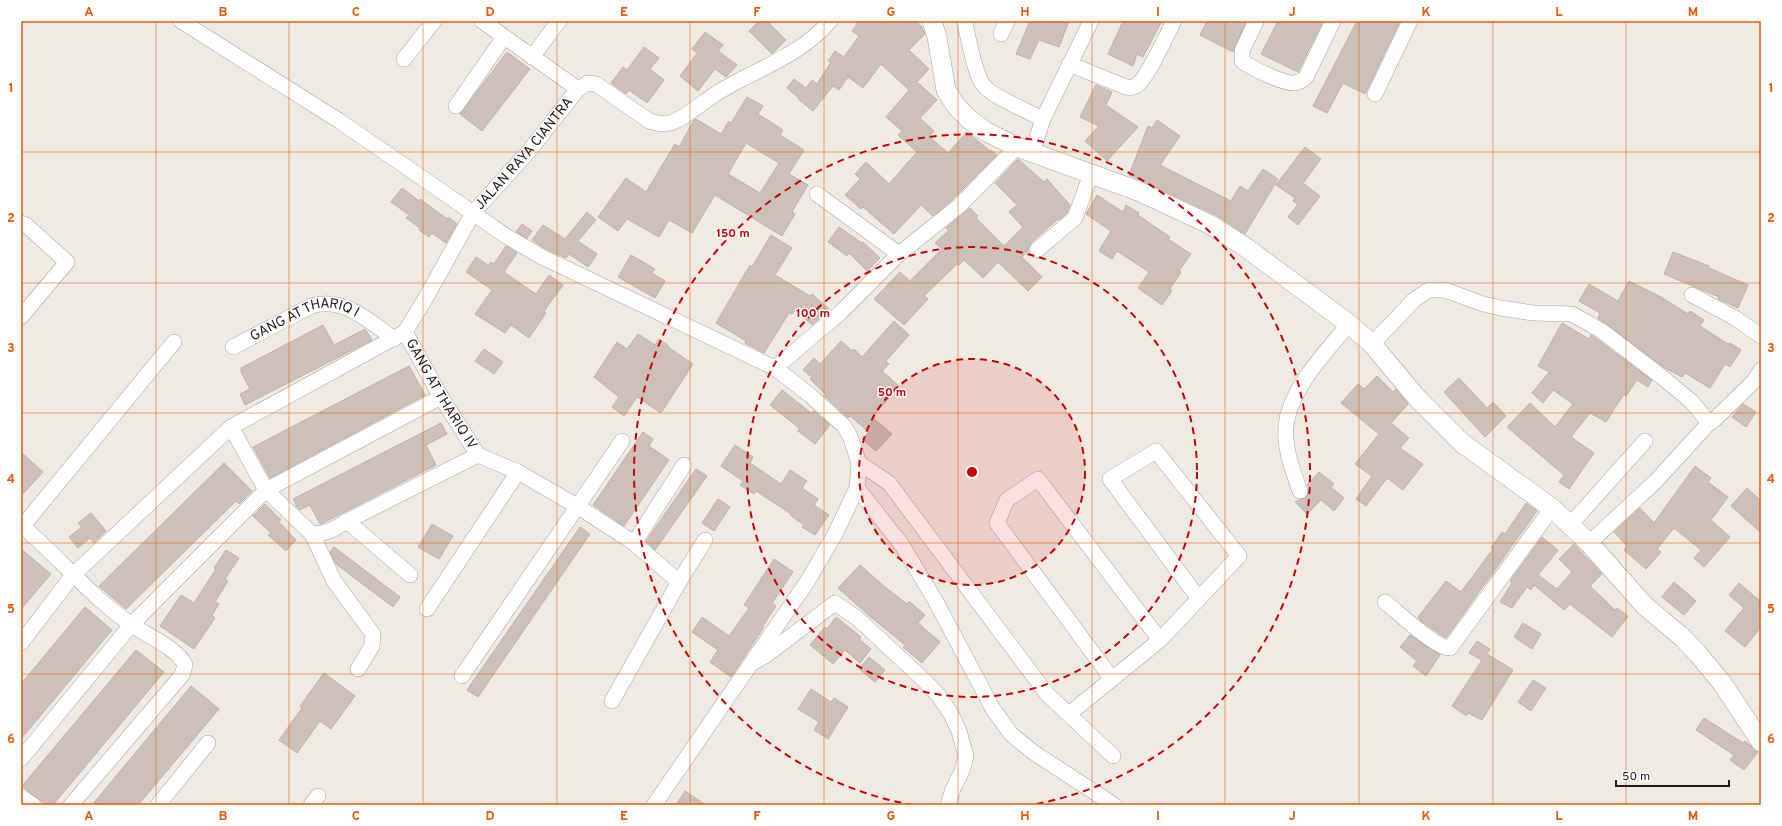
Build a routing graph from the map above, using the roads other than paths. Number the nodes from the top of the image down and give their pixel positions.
1 (181, 21) edge
2 (434, 21) edge
3 (482, 21) edge
4 (559, 21) edge
5 (830, 21) edge
6 (932, 21) edge
7 (964, 21) edge
8 (1091, 21) edge
9 (1174, 21) edge
10 (1256, 21) edge
11 (1334, 21) edge
12 (1410, 21) edge
13 (504, 37) junction
14 (532, 57) junction
15 (404, 59) dead end
16 (1069, 64) junction
17 (578, 88) junction
18 (1375, 94) dead end
19 (456, 106) dead end
20 (1043, 118) junction
21 (1024, 150) junction
22 (1091, 174) junction
23 (817, 194) dead end
24 (473, 213) junction
25 (21, 223) edge
26 (1037, 250) dead end
27 (899, 254) junction
28 (1692, 295) dead end
29 (21, 317) edge
30 (1349, 324) junction
31 (400, 336) junction
32 (1761, 336) edge
33 (174, 342) dead end
34 (1372, 344) junction
35 (232, 347) dead end
36 (775, 368) junction
37 (1761, 370) edge
38 (441, 397) junction
39 (1709, 424) junction
40 (231, 427) junction
41 (622, 441) dead end
42 (1645, 441) dead end
43 (478, 455) junction
44 (860, 463) junction
45 (684, 465) dead end
46 (518, 472) junction
47 (857, 488) junction
48 (266, 490) junction
49 (1300, 491) dead end
50 (577, 506) junction
51 (1552, 508) junction
52 (347, 521) junction
53 (1570, 525) junction
54 (22, 526) edge
55 (312, 534) junction
56 (705, 540) dead end
57 (634, 543) junction
58 (1589, 543) junction
59 (73, 575) junction
60 (410, 575) dead end
61 (679, 582) junction
62 (1199, 599) junction
63 (1385, 602) dead end
64 (427, 609) dead end
65 (131, 625) junction
66 (1160, 640) junction
67 (21, 643) edge
68 (750, 664) junction
69 (358, 668) dead end
70 (462, 676) dead end
71 (1112, 679) junction
72 (612, 701) dead end
73 (1069, 714) junction
74 (1761, 742) edge
75 (208, 743) dead end
76 (1113, 756) dead end
77 (21, 759) edge
78 (21, 797) edge
79 (33, 805) edge
80 (71, 805) edge
81 (158, 805) edge
82 (654, 805) edge
83 (948, 805) edge
84 (1114, 805) edge

1 - 24 street, JALAN RAYA CIANTRA
2 - 15 street
3 - 13 street
4 - 14 street
5 - 17 street, JALAN RAYA CIANTRA
6 - 21 street
7 - 20 street
8 - 16 street
9 - 16 street
10 - 11 street
12 - 18 street
13 - 14 street
13 - 19 street
14 - 17 street
16 - 20 street
17 - 24 street, JALAN RAYA CIANTRA
20 - 21 street
21 - 22 street
21 - 27 street
22 - 26 street
22 - 30 street
23 - 27 street
24 - 31 street
24 - 36 street
25 - 29 street
27 - 36 street
28 - 32 street
30 - 34 street
30 - 49 street
31 - 35 street, GANG AT THARIQ I
31 - 38 street, GANG AT THARIQ IV
31 - 40 street
33 - 54 street
34 - 39 street
34 - 51 street
36 - 44 street
37 - 39 street
38 - 43 street, GANG AT THARIQ IV
38 - 48 street
39 - 58 street
40 - 48 street
40 - 59 street
41 - 50 street
42 - 53 street
43 - 46 street
43 - 52 street
44 - 47 street
44 - 73 street
45 - 57 street
46 - 50 street
46 - 64 street
47 - 68 street
47 - 84 street
48 - 55 street
48 - 65 street
50 - 57 street
50 - 70 street
51 - 53 street
51 - 63 street
52 - 55 street
52 - 60 street
53 - 58 street
54 - 59 street
55 - 69 street
56 - 61 street
57 - 61 street
58 - 74 street
59 - 65 street
59 - 67 street
61 - 72 street
62 - 62 street
62 - 66 street
65 - 77 street
65 - 80 street
66 - 71 street
66 - 71 street
68 - 82 street
68 - 83 street
71 - 73 street
73 - 76 street
75 - 81 street
78 - 79 street

